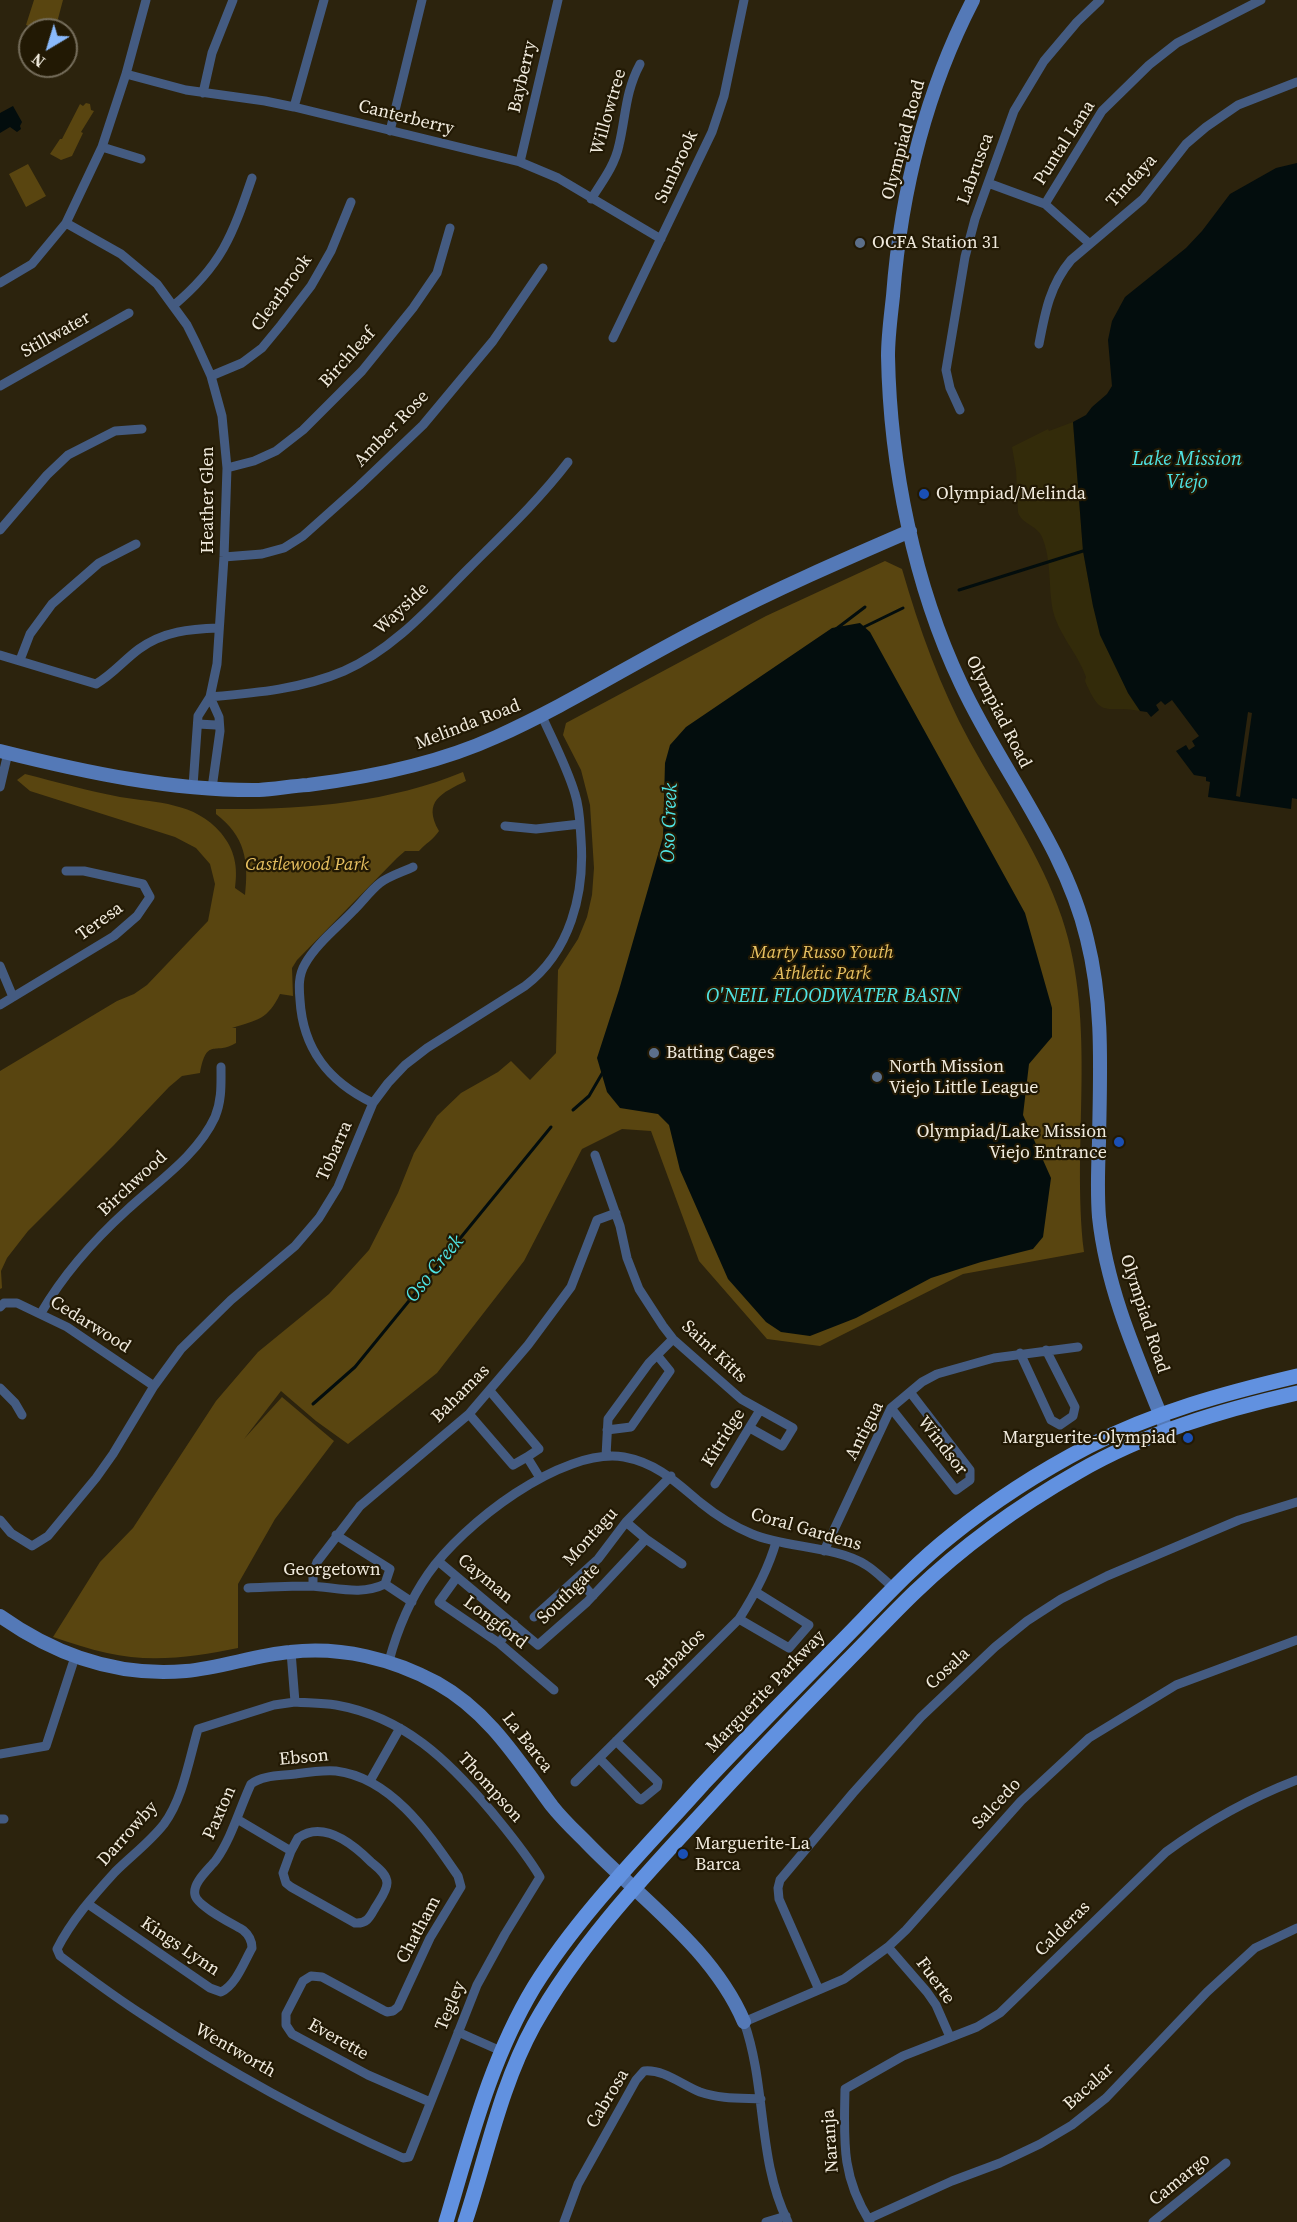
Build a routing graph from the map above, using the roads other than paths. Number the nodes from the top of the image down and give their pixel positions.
1 (146, 0) edge
2 (234, 0) edge
3 (324, 0) edge
4 (422, 0) edge
5 (558, 0) edge
6 (744, 0) edge
7 (973, 0) edge
8 (1100, 0) edge
9 (1261, 0) edge
10 (640, 64) dead end
11 (126, 74) junction
12 (1297, 82) edge
13 (203, 93) junction
14 (294, 107) junction
15 (390, 131) junction
16 (102, 147) junction
17 (141, 159) dead end
18 (520, 162) junction
19 (252, 178) dead end
20 (988, 183) junction
21 (591, 199) junction
22 (351, 202) dead end
23 (1045, 204) junction
24 (66, 223) junction
25 (450, 228) dead end
26 (661, 239) junction
27 (1090, 244) junction
28 (543, 268) dead end
29 (0, 283) edge
30 (173, 306) junction
31 (129, 314) dead end
32 (613, 338) dead end
33 (1039, 344) dead end
34 (211, 376) junction
35 (0, 386) edge
36 (960, 410) dead end
37 (142, 429) dead end
38 (568, 462) dead end
39 (227, 468) junction
40 (0, 530) edge
41 (910, 531) junction
42 (136, 544) dead end
43 (224, 556) junction
44 (219, 628) junction
45 (0, 655) edge
46 (20, 660) junction
47 (210, 697) junction
48 (541, 714) junction
49 (217, 721) junction
50 (198, 724) junction
51 (4, 752) edge
52 (193, 786) junction
53 (0, 787) edge
54 (212, 788) junction
55 (580, 824) junction
56 (505, 826) dead end
57 (413, 867) dead end
58 (66, 871) dead end
59 (0, 966) edge
60 (13, 997) junction
61 (0, 1005) edge
62 (221, 1067) dead end
63 (373, 1103) junction
64 (595, 1155) dead end
65 (616, 1213) junction
66 (2, 1305) edge
67 (41, 1313) junction
68 (673, 1339) junction
69 (1078, 1347) dead end
70 (1047, 1350) junction
71 (1020, 1353) junction
72 (657, 1355) junction
73 (1297, 1376) edge
74 (154, 1386) junction
75 (0, 1389) edge
76 (490, 1391) junction
77 (910, 1392) junction
78 (1297, 1393) edge
79 (891, 1408) junction
80 (760, 1410) junction
81 (469, 1414) junction
82 (22, 1415) dead end
83 (1160, 1415) junction
84 (750, 1428) junction
85 (607, 1430) junction
86 (1167, 1431) junction
87 (606, 1456) junction
88 (527, 1457) junction
89 (671, 1476) junction
90 (540, 1478) junction
91 (715, 1484) dead end
92 (1297, 1502) edge
93 (0, 1520) edge
94 (626, 1522) junction
95 (336, 1535) junction
96 (646, 1539) junction
97 (776, 1542) junction
98 (824, 1551) junction
99 (438, 1561) junction
100 (682, 1564) dead end
101 (457, 1577) junction
102 (577, 1578) junction
103 (385, 1584) junction
104 (313, 1586) junction
105 (248, 1588) dead end
106 (894, 1588) junction
107 (756, 1592) junction
108 (593, 1596) junction
109 (412, 1602) junction
110 (0, 1616) edge
111 (534, 1617) dead end
112 (739, 1619) junction
113 (514, 1624) junction
114 (1297, 1640) edge
115 (499, 1643) junction
116 (538, 1645) joint
117 (291, 1652) junction
118 (75, 1657) junction
119 (389, 1661) junction
120 (554, 1690) dead end
121 (295, 1702) junction
122 (400, 1728) junction
123 (198, 1729) joint
124 (616, 1741) junction
125 (0, 1754) edge
126 (599, 1758) junction
127 (1297, 1780) edge
128 (370, 1781) junction
129 (574, 1782) dead end
130 (251, 1784) joint
131 (391, 1797) joint
132 (237, 1819) junction
133 (291, 1851) junction
134 (620, 1876) junction
135 (540, 1877) joint
136 (634, 1890) junction
137 (88, 1904) junction
138 (1297, 1928) edge
139 (243, 1930) joint
140 (888, 1947) junction
141 (57, 1949) joint
142 (311, 1976) joint
143 (819, 1990) junction
144 (744, 2022) junction
145 (458, 2032) junction
146 (950, 2037) junction
147 (501, 2051) junction
148 (845, 2089) joint
149 (761, 2098) junction
150 (430, 2102) junction
151 (409, 2157) joint
152 (1226, 2163) dead end
153 (787, 2219) edge
154 (869, 2220) edge
155 (446, 2222) edge
156 (465, 2222) edge
157 (564, 2222) edge
158 (766, 2222) edge
159 (1153, 2222) edge

1 - 11 street
2 - 13 street
3 - 14 street
4 - 15 street
5 - 18 street, Bayberry
6 - 26 street, Sunbrook
7 - 41 main road, Olympiad Road
8 - 20 street, Labrusca
9 - 23 street, Puntal Lana
10 - 21 street, Willowtree
11 - 13 street, Canterberry
11 - 16 street
12 - 27 street, Tindaya
13 - 14 street, Canterberry
14 - 15 street, Canterberry
15 - 18 street, Canterberry
16 - 17 street
16 - 24 street
18 - 21 street, Canterberry
19 - 30 street
20 - 23 street
20 - 36 street, Labrusca
21 - 26 street, Canterberry
22 - 34 street, Clearbrook
23 - 27 street
24 - 29 street
24 - 30 street, Heather Glen
25 - 39 street, Birchleaf
26 - 32 street, Sunbrook
27 - 33 street, Tindaya
28 - 43 street, Amber Rose
30 - 34 street, Heather Glen
31 - 35 street, Stillwater
34 - 39 street, Heather Glen
37 - 40 street
38 - 47 street, Wayside
39 - 43 street, Heather Glen
41 - 48 main road, Melinda Road
41 - 83 main road, Olympiad Road
42 - 46 street
43 - 44 street, Heather Glen
44 - 46 street
44 - 47 street, Heather Glen
45 - 46 street
47 - 49 street
47 - 50 street, Heather Glen
48 - 54 main road, Melinda Road
48 - 55 street, Tobarra
49 - 50 street
49 - 54 street
50 - 52 street, Heather Glen
51 - 52 main road, Melinda Road
51 - 53 street
52 - 54 main road, Melinda Road
55 - 56 street
55 - 63 street, Tobarra
57 - 63 street
58 - 60 street, Teresa
59 - 60 street
60 - 61 street
62 - 67 street, Birchwood
63 - 74 street, Tobarra
64 - 65 street, Saint Kitts
65 - 68 street, Saint Kitts
65 - 76 street, Bahamas
66 - 67 street, Cedarwood
67 - 74 street, Cedarwood
68 - 72 street
68 - 80 street, Saint Kitts
69 - 70 street, Antigua
70 - 71 street, Antigua
70 - 71 street
71 - 77 street, Antigua
72 - 85 street
72 - 85 street
73 - 83 main road, Marguerite Parkway
74 - 93 street, Tobarra
75 - 82 street
76 - 81 street, Bahamas
76 - 88 street
77 - 79 street, Antigua
77 - 79 street, Windsor
78 - 86 main road, Marguerite Parkway
79 - 98 street, Antigua
80 - 84 street, Kitridge
80 - 84 street, Saint Kitts
81 - 88 street
81 - 95 street, Bahamas
83 - 86 main road, Olympiad Road
83 - 106 main road, Marguerite Parkway
84 - 91 street, Kitridge
85 - 87 street
86 - 136 main road, Marguerite Parkway
87 - 89 street, Coral Gardens
87 - 90 street, Coral Gardens
88 - 90 street
89 - 94 street, Montagu
89 - 97 street, Coral Gardens
90 - 99 street, Coral Gardens
92 - 143 street, Cosala
94 - 96 street
94 - 102 street, Montagu
95 - 103 street
95 - 104 street, Bahamas
96 - 100 street
96 - 108 street, Southgate
97 - 98 street, Coral Gardens
97 - 107 street, Barbados
98 - 106 street, Coral Gardens
99 - 101 street, Cayman
99 - 109 street, Coral Gardens
101 - 113 street, Cayman
101 - 115 street, Longford
102 - 108 street
102 - 111 street, Montagu
103 - 104 street, Georgetown
103 - 109 street, Georgetown
104 - 105 street, Georgetown
106 - 134 main road, Marguerite Parkway
107 - 112 street, Barbados
107 - 112 street
108 - 116 street, Southgate
109 - 119 street, Coral Gardens
110 - 118 main road, La Barca
112 - 124 street, Barbados
113 - 115 street
113 - 116 street, Cayman
114 - 140 street, Salcedo
115 - 120 street, Longford
117 - 118 main road, La Barca
117 - 119 main road, La Barca
117 - 121 street
118 - 125 street
119 - 134 main road, La Barca
121 - 122 street, Thompson
121 - 123 street, Thompson
122 - 128 street
122 - 135 street, Thompson
123 - 137 street, Darrowby
124 - 126 street, Barbados
124 - 126 street
126 - 129 street, Barbados
127 - 146 street, Calderas
128 - 130 street, Ebson
128 - 131 street, Ebson
130 - 132 street, Paxton
131 - 142 street, Chatham
132 - 133 street
132 - 139 street, Paxton
133 - 133 street
134 - 136 main road, La Barca
134 - 147 main road, Marguerite Parkway
135 - 145 street, Tegley
136 - 144 main road, La Barca
136 - 156 main road, Marguerite Parkway
137 - 139 street, Kings Lynn
137 - 141 street, Darrowby
138 - 154 street, Bacalar
140 - 143 street, Salcedo
140 - 146 street, Fuerte
141 - 151 street, Wentworth
142 - 150 street, Everette
143 - 144 street, Salcedo
144 - 149 street, La Barca
145 - 147 street
145 - 150 street, Tegley
146 - 148 street, Calderas
147 - 155 main road, Marguerite Parkway
148 - 154 street, Naranja
149 - 153 street, La Barca
149 - 157 street, Cabrosa
150 - 151 street, Tegley
152 - 159 street, Camargo
153 - 158 street

